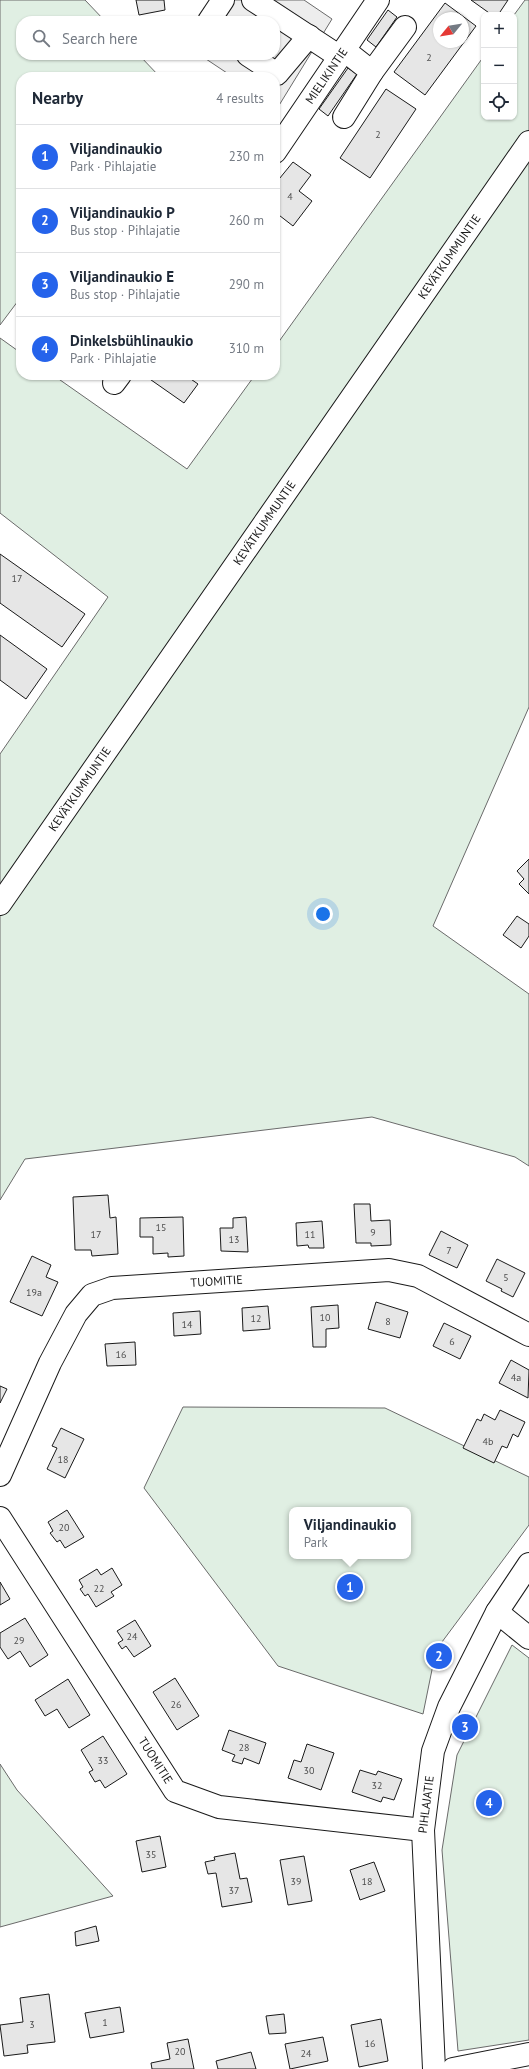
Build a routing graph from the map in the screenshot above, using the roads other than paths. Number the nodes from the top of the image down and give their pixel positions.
1 (223, 0) edge
2 (253, 0) edge
3 (378, 0) edge
4 (212, 16) edge
5 (278, 16) edge
6 (280, 17) edge
7 (405, 27) dead end
8 (309, 36) junction
9 (342, 54) junction
10 (256, 60) edge
11 (274, 72) edge
12 (279, 72) edge
13 (372, 72) junction
14 (344, 117) dead end
15 (529, 142) edge
16 (280, 145) edge
17 (0, 904) edge
18 (529, 1336) edge
19 (0, 1475) edge
20 (0, 1518) edge
21 (529, 1564) edge
22 (497, 1612) junction
23 (529, 1638) edge
24 (423, 1830) junction
25 (529, 2054) edge
26 (434, 2069) edge
27 (453, 2069) edge

1 - 4 street
2 - 5 street
3 - 9 street, MIELIKINTIE
6 - 8 street
7 - 13 street
8 - 9 street
8 - 12 street
9 - 13 street
9 - 16 street, MIELIKINTIE
10 - 11 street
13 - 14 street
15 - 17 street, KEVÄTKUMMUNTIE
18 - 19 street, TUOMITIE
20 - 24 street, TUOMITIE
21 - 22 street, PIHLAJATIE
22 - 23 street
22 - 24 street, PIHLAJATIE
24 - 26 street, PIHLAJATIE
25 - 27 street

